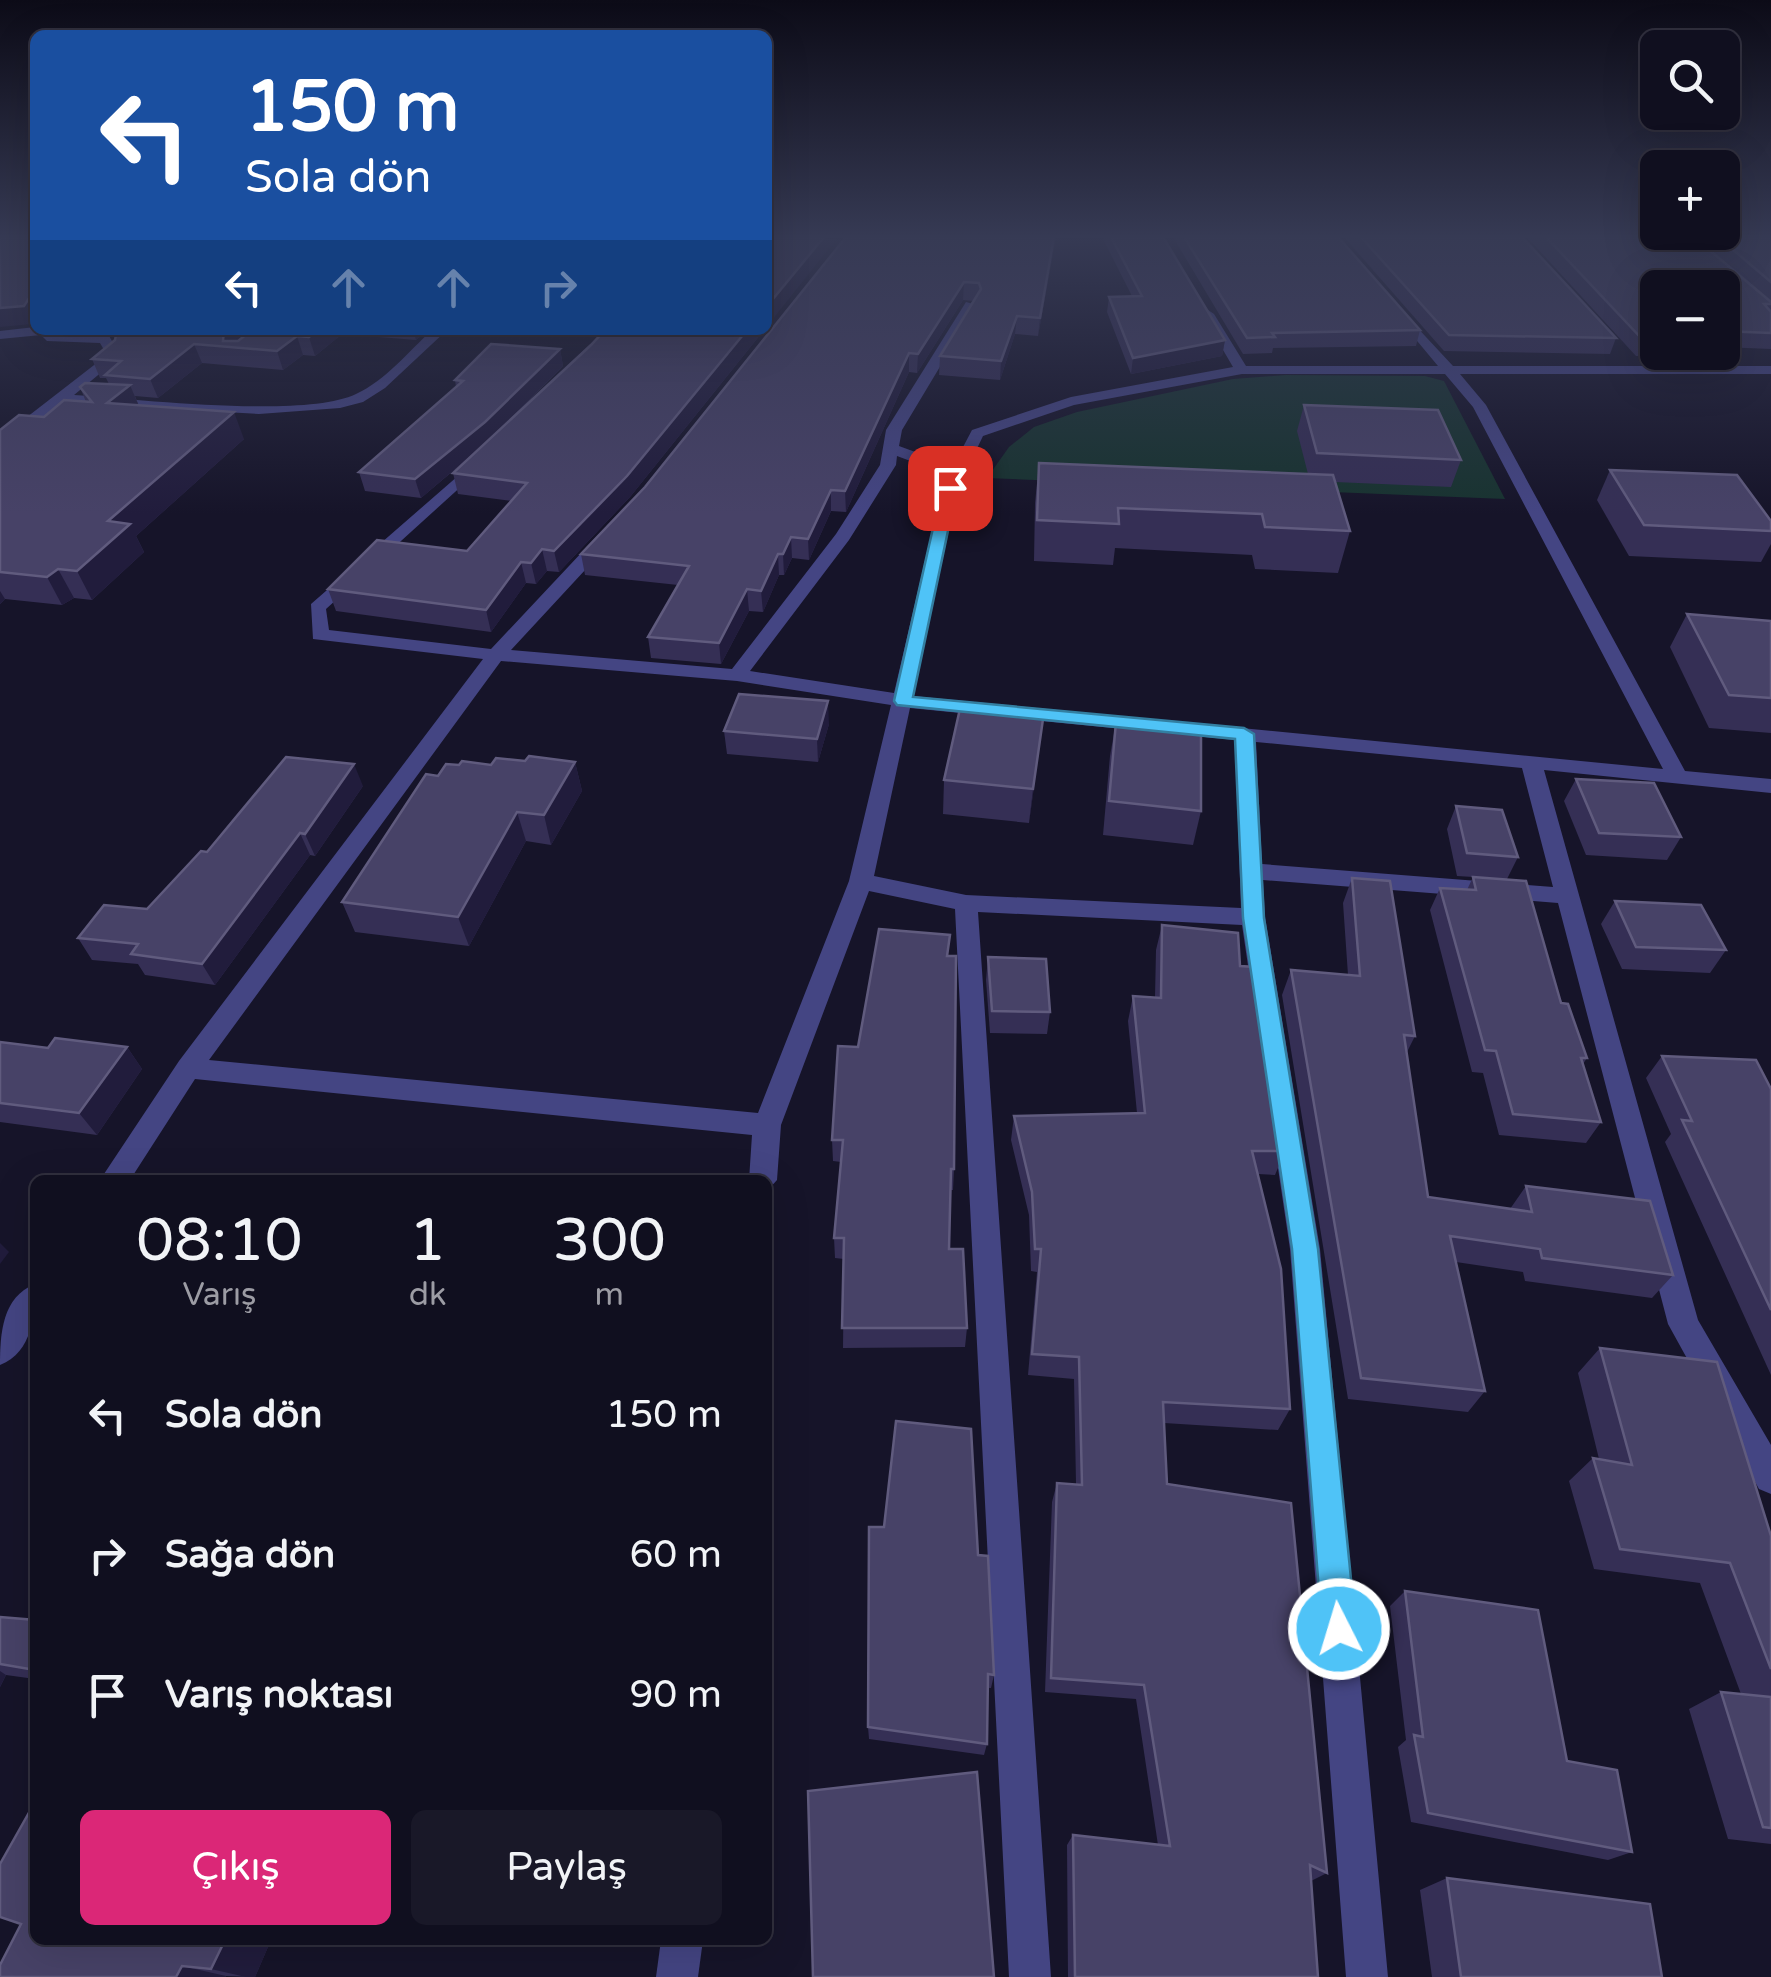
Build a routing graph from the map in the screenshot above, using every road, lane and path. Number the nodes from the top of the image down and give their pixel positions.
1 (956, 329) edge
2 (1217, 329) edge
3 (1414, 329) edge
4 (30, 332) edge
5 (0, 335) edge
6 (48, 335) edge
7 (99, 335) edge
8 (434, 335) edge
9 (92, 339) junction
10 (1448, 367) junction
11 (1242, 370) junction
12 (1771, 370) edge
13 (60, 398) junction
14 (0, 446) edge
15 (497, 446) edge
16 (891, 448) junction
17 (957, 473) junction
18 (613, 530) edge
19 (496, 656) junction
20 (737, 675) junction
21 (904, 701) junction
22 (1244, 734) junction
23 (1531, 762) junction
24 (1677, 776) junction
25 (1771, 786) edge
26 (1251, 871) junction
27 (862, 881) junction
28 (1568, 896) junction
29 (966, 904) junction
30 (1254, 918) junction
31 (188, 1068) junction
32 (767, 1125) junction
33 (117, 1175) edge
34 (763, 1175) edge
35 (30, 1305) edge
36 (0, 1350) edge
37 (1771, 1477) edge
38 (681, 1945) edge
39 (678, 1977) edge
40 (1030, 1977) edge
41 (1367, 1977) edge

1 - 16 street
2 - 11 street
3 - 10 street
4 - 5 street
6 - 9 street
7 - 9 street
8 - 13 street
9 - 13 street
10 - 11 street
10 - 12 street
10 - 24 street
11 - 17 street
13 - 14 street
15 - 19 street
16 - 17 street
16 - 20 street
17 - 21 street
18 - 19 street
19 - 20 street
19 - 31 street
20 - 21 street
21 - 22 street
21 - 27 street
22 - 23 street
22 - 26 street
23 - 24 street
23 - 28 street
24 - 25 street
26 - 28 street
26 - 30 street
27 - 29 street
27 - 32 street
28 - 37 street
29 - 30 street
29 - 40 street
30 - 41 street
31 - 32 street
31 - 33 street
32 - 34 street
35 - 36 street
38 - 39 street

